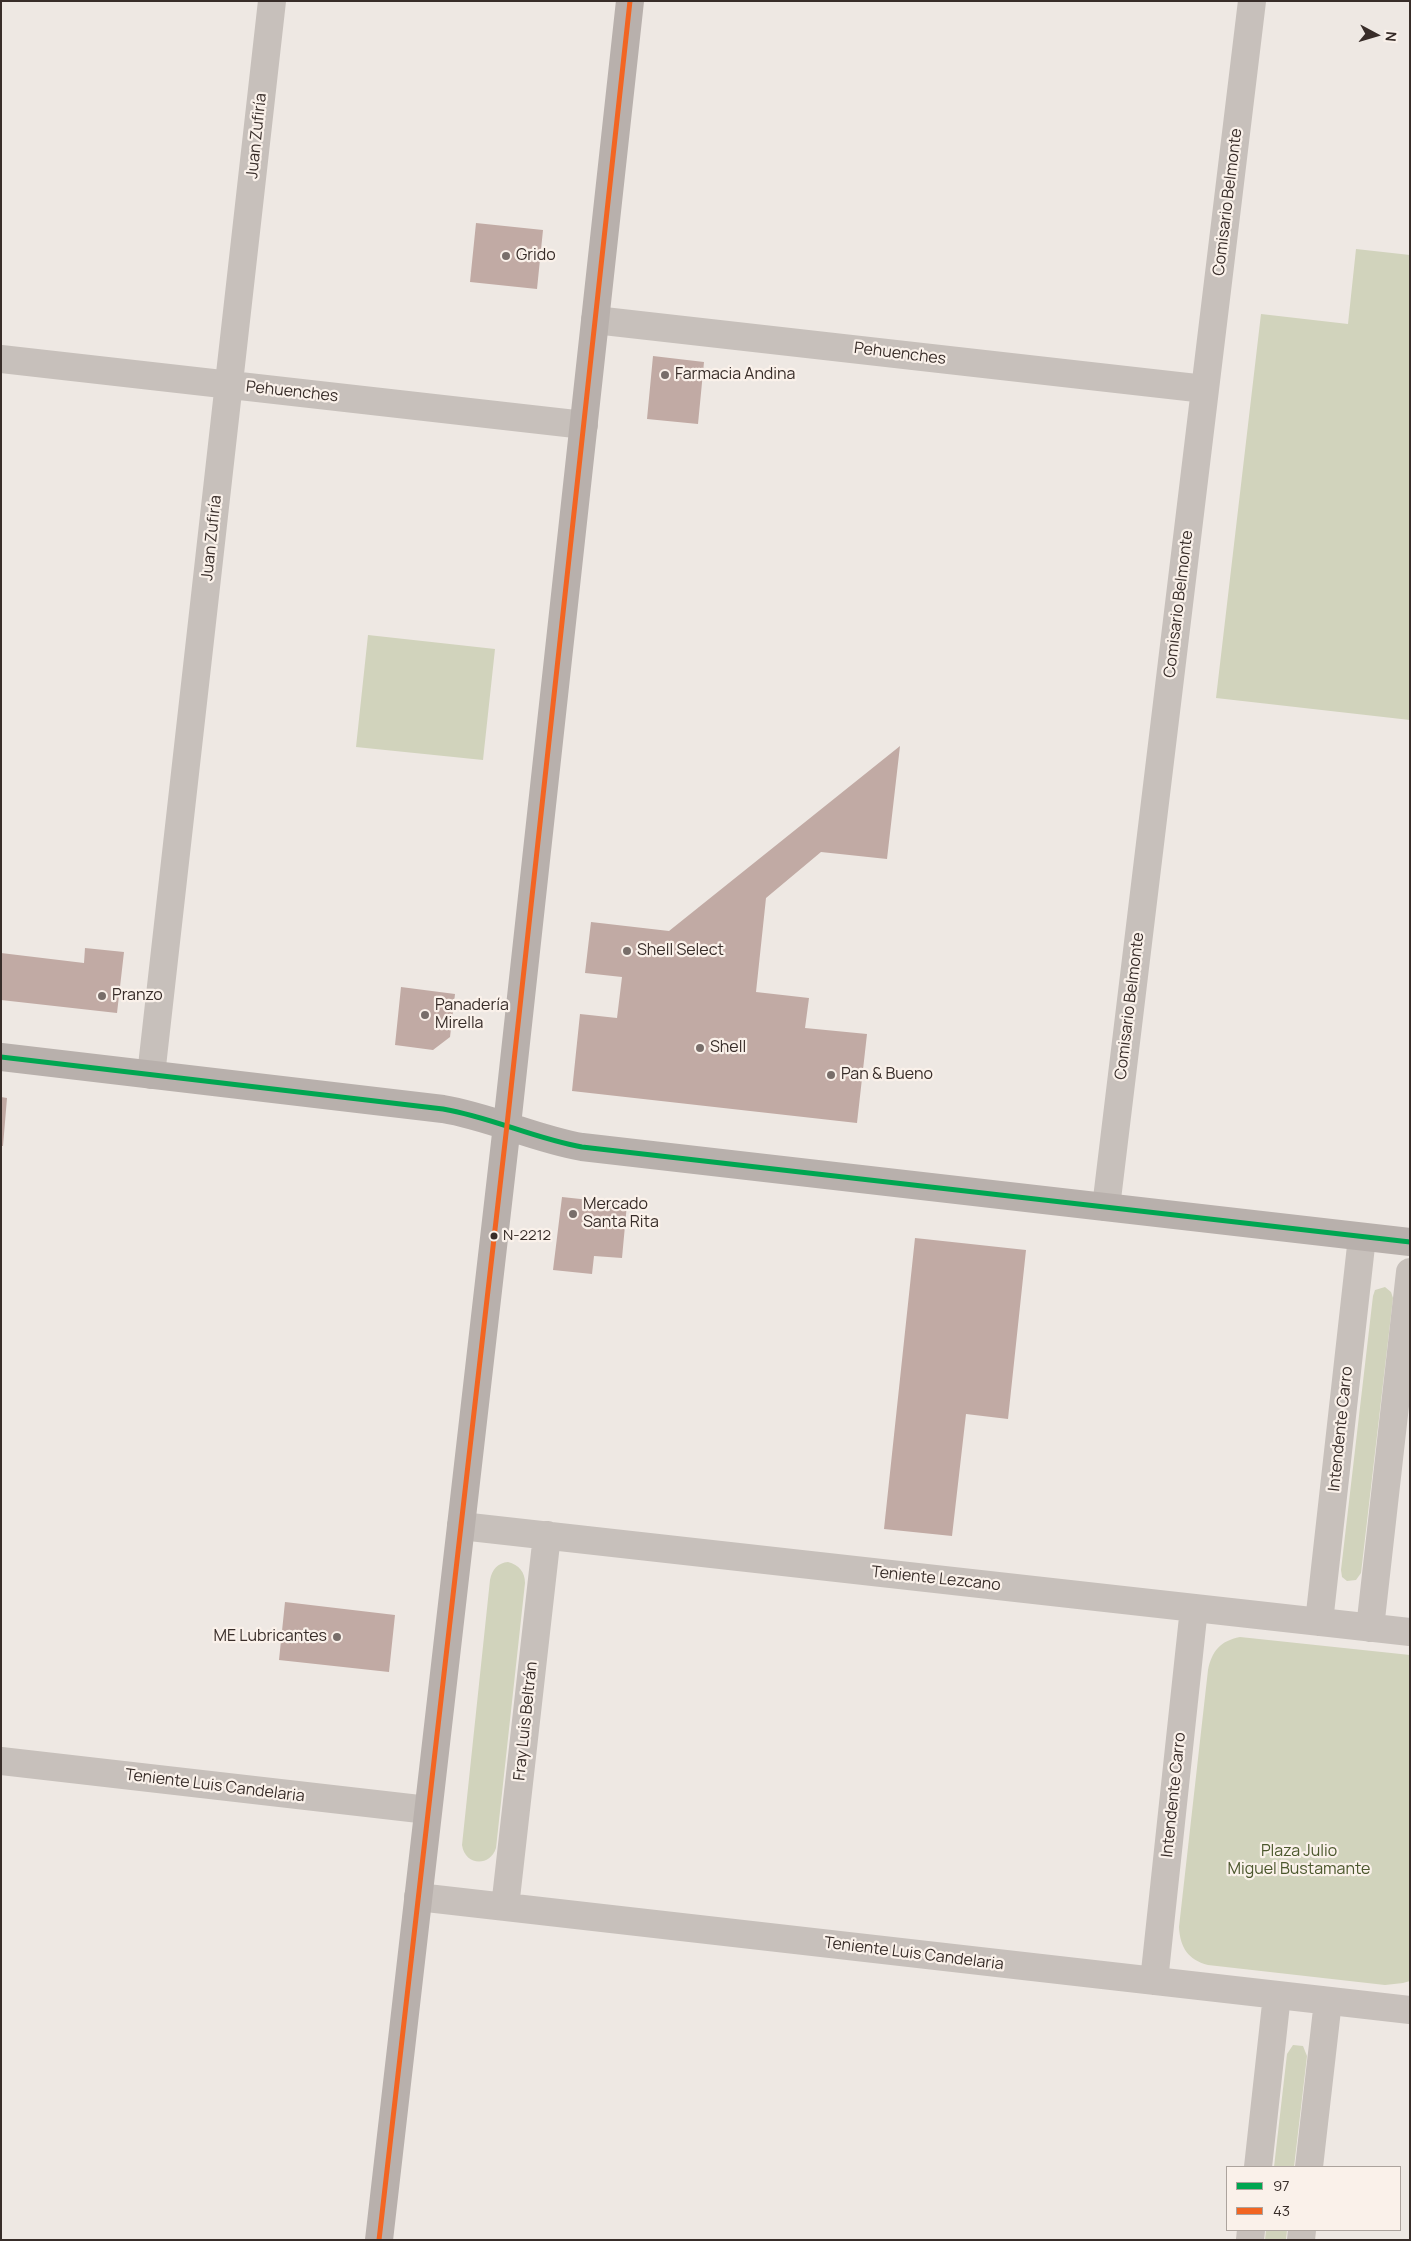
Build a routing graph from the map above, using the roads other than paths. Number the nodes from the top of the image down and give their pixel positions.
1 (272, 1) edge
2 (630, 1) edge
3 (1252, 1) edge
4 (595, 320) junction
5 (1, 359) edge
6 (229, 385) junction
7 (1205, 389) junction
8 (584, 424) junction
9 (1, 1057) edge
10 (151, 1075) junction
11 (507, 1125) junction
12 (1106, 1207) junction
13 (1362, 1237) junction
14 (1410, 1242) edge
15 (1410, 1272) edge
16 (461, 1526) junction
17 (547, 1535) junction
18 (1194, 1608) junction
19 (1319, 1622) junction
20 (1370, 1628) junction
21 (1410, 1632) edge
22 (1, 1761) edge
23 (428, 1810) junction
24 (418, 1898) junction
25 (505, 1907) junction
26 (1154, 1981) junction
27 (1277, 1995) junction
28 (1328, 2001) junction
29 (1410, 2010) edge
30 (1258, 2166) edge
31 (1309, 2166) edge
32 (379, 2240) edge

1 - 6 street, Juan Zufiría
2 - 4 main road
3 - 7 street, Comisario Belmonte
4 - 7 street, Pehuenches
4 - 8 main road
5 - 6 street, Pehuenches
6 - 8 street, Pehuenches
6 - 10 street, Juan Zufiría
7 - 12 street, Comisario Belmonte
8 - 11 main road
9 - 10 main road
10 - 11 main road
11 - 12 main road
11 - 16 main road
12 - 13 main road
13 - 14 main road
13 - 19 street, Intendente Carro
15 - 20 street
16 - 17 street, Teniente Lezcano
16 - 23 main road
17 - 18 street, Teniente Lezcano
17 - 25 street, Fray Luis Beltrán
18 - 19 street, Teniente Lezcano
18 - 26 street, Intendente Carro
19 - 20 street, Teniente Lezcano
20 - 21 street, Teniente Lezcano
22 - 23 street, Teniente Luis Candelaria
23 - 24 main road
24 - 25 street, Teniente Luis Candelaria
24 - 32 main road
25 - 26 street, Teniente Luis Candelaria
26 - 27 street, Teniente Luis Candelaria
27 - 28 street, Teniente Luis Candelaria
27 - 30 street
28 - 29 street, Teniente Luis Candelaria
28 - 31 street

